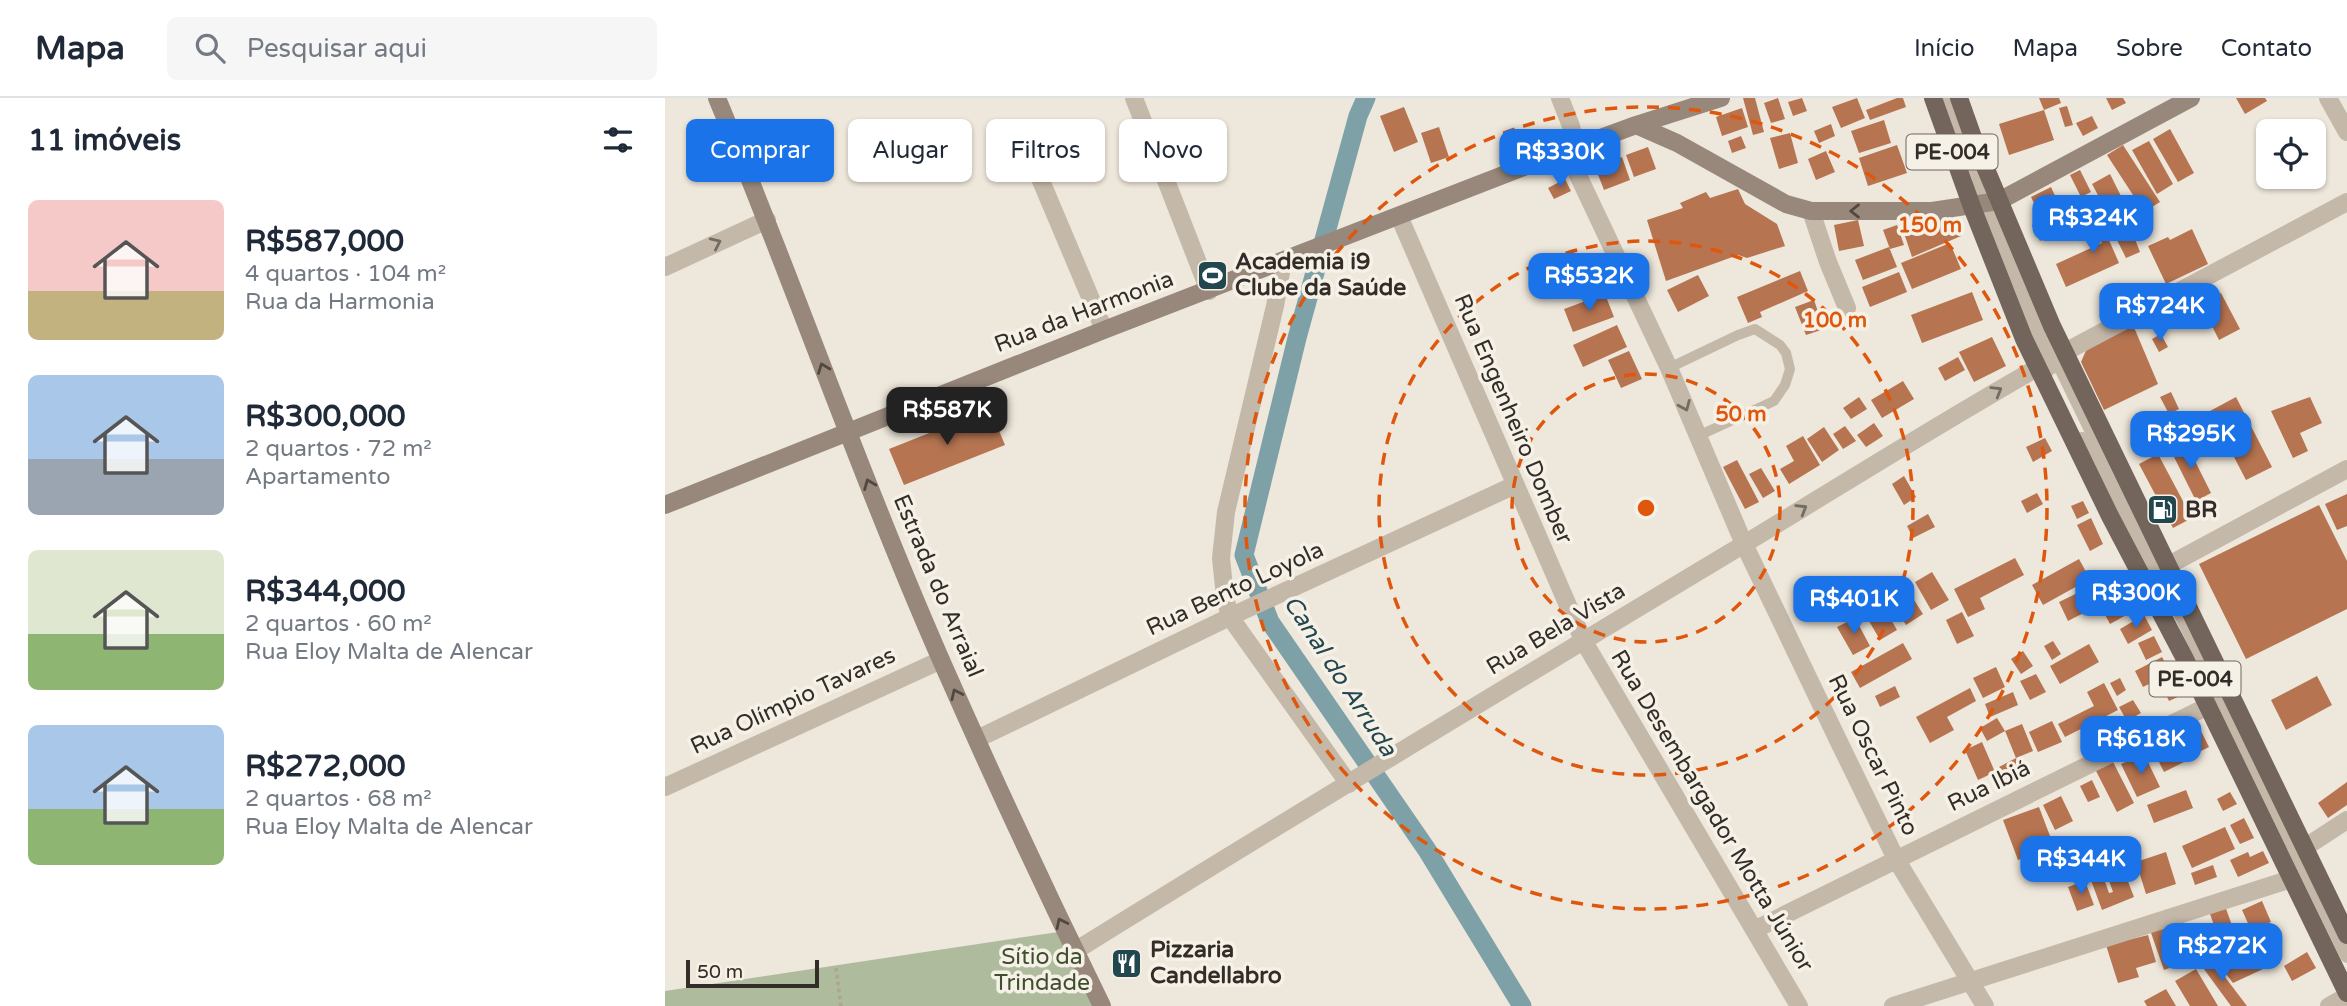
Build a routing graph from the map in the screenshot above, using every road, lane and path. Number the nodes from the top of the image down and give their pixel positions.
1 (717, 98) edge
2 (1134, 98) edge
3 (1560, 98) edge
4 (1721, 98) edge
5 (1933, 98) edge
6 (1940, 98) edge
7 (1947, 98) edge
8 (1959, 98) edge
9 (2190, 98) edge
10 (2328, 98) edge
11 (1699, 102) edge
12 (1636, 125) junction
13 (2347, 132) edge
14 (1582, 145) junction
15 (1552, 156) junction
16 (1577, 173) junction
17 (1042, 182) edge
18 (1999, 201) junction
19 (2347, 202) edge
20 (1972, 206) junction
21 (1811, 211) junction
22 (1399, 216) junction
23 (767, 220) junction
24 (1283, 261) junction
25 (665, 267) edge
26 (1209, 291) junction
27 (1847, 308) dead end
28 (2043, 326) joint
29 (1104, 330) junction
30 (2059, 352) junction
31 (1669, 368) junction
32 (2038, 368) junction
33 (848, 431) junction
34 (1698, 436) junction
35 (2347, 469) edge
36 (1514, 485) junction
37 (665, 505) edge
38 (1744, 544) junction
39 (2169, 565) junction
40 (1234, 615) junction
41 (1583, 640) junction
42 (941, 660) junction
43 (2208, 706) junction
44 (978, 739) junction
45 (1354, 781) junction
46 (665, 787) edge
47 (2347, 820) edge
48 (2304, 848) junction
49 (1896, 859) junction
50 (2291, 879) junction
51 (1754, 930) junction
52 (2347, 935) edge
53 (1075, 951) junction
54 (2347, 956) edge
55 (836, 968) dead end
56 (2347, 976) edge
57 (1971, 983) junction
58 (2347, 994) edge
59 (841, 1006) edge
60 (1102, 1006) edge
61 (1799, 1006) edge
62 (1893, 1006) edge
63 (1985, 1006) edge
64 (2329, 1006) edge

1 - 23 main road, Estrada do Arraial
2 - 26 street
3 - 14 street
4 - 11 main road, Rua da Harmonia
5 - 20 main road, PE-004
6 - 7 street
8 - 18 main road, PE-004
9 - 18 main road
10 - 13 street
11 - 12 main road, Rua da Harmonia
12 - 14 main road, Rua da Harmonia
12 - 21 main road
14 - 15 main road, Rua da Harmonia
14 - 16 street
15 - 16 street
15 - 22 main road, Rua da Harmonia
16 - 31 street, Rua Oscar Pinto
17 - 29 street
18 - 20 main road
18 - 30 main road, PE-004
19 - 30 street, Rua Bela Vista
20 -> 21 main road
20 - 32 main road, PE-004
21 - 27 street
22 - 24 main road, Rua da Harmonia
22 - 36 street, Rua Engenheiro Domber
25 -> 23 street
33 -> 23 main road, Estrada do Arraial
24 - 26 main road, Rua da Harmonia
24 - 40 street
26 - 29 main road, Rua da Harmonia
28 - 28 street
29 - 33 main road, Rua da Harmonia
30 - 32 street, Rua Bela Vista
30 - 39 main road, PE-004
31 -> 34 street, Rua Oscar Pinto
31 - 34 lane
38 -> 32 street, Rua Bela Vista
32 - 43 main road, PE-004
33 - 37 main road, Rua da Harmonia
42 -> 33 main road, Estrada do Arraial
34 - 38 street, Rua Oscar Pinto
35 - 39 street
36 - 40 street, Rua Bento Loyola
36 - 41 street, Rua Engenheiro Domber
38 - 41 street, Rua Bela Vista
38 - 49 street, Rua Oscar Pinto
39 - 48 main road, PE-004
40 - 44 street, Rua Bento Loyola
40 - 45 street
41 - 45 street, Rua Bela Vista
41 - 51 street, Rua Desembargador Motta Júnior
44 -> 42 main road, Estrada do Arraial
42 - 46 street, Rua Olímpio Tavares
43 - 49 street, Rua Ibiá
43 - 50 main road, PE-004
53 -> 44 main road, Estrada do Arraial
45 - 53 street, Rua Bela Vista
47 - 48 street
48 - 52 main road, PE-004
49 - 51 street, Rua Ibiá
49 - 57 street, Rua Oscar Pinto
50 - 57 street
50 - 58 main road, PE-004
51 - 61 street, Rua Desembargador Motta Júnior
53 - 60 main road, Estrada do Arraial
54 - 56 street
55 - 59 path
57 - 62 street
57 - 63 street, Rua Oscar Pinto
58 - 64 street

